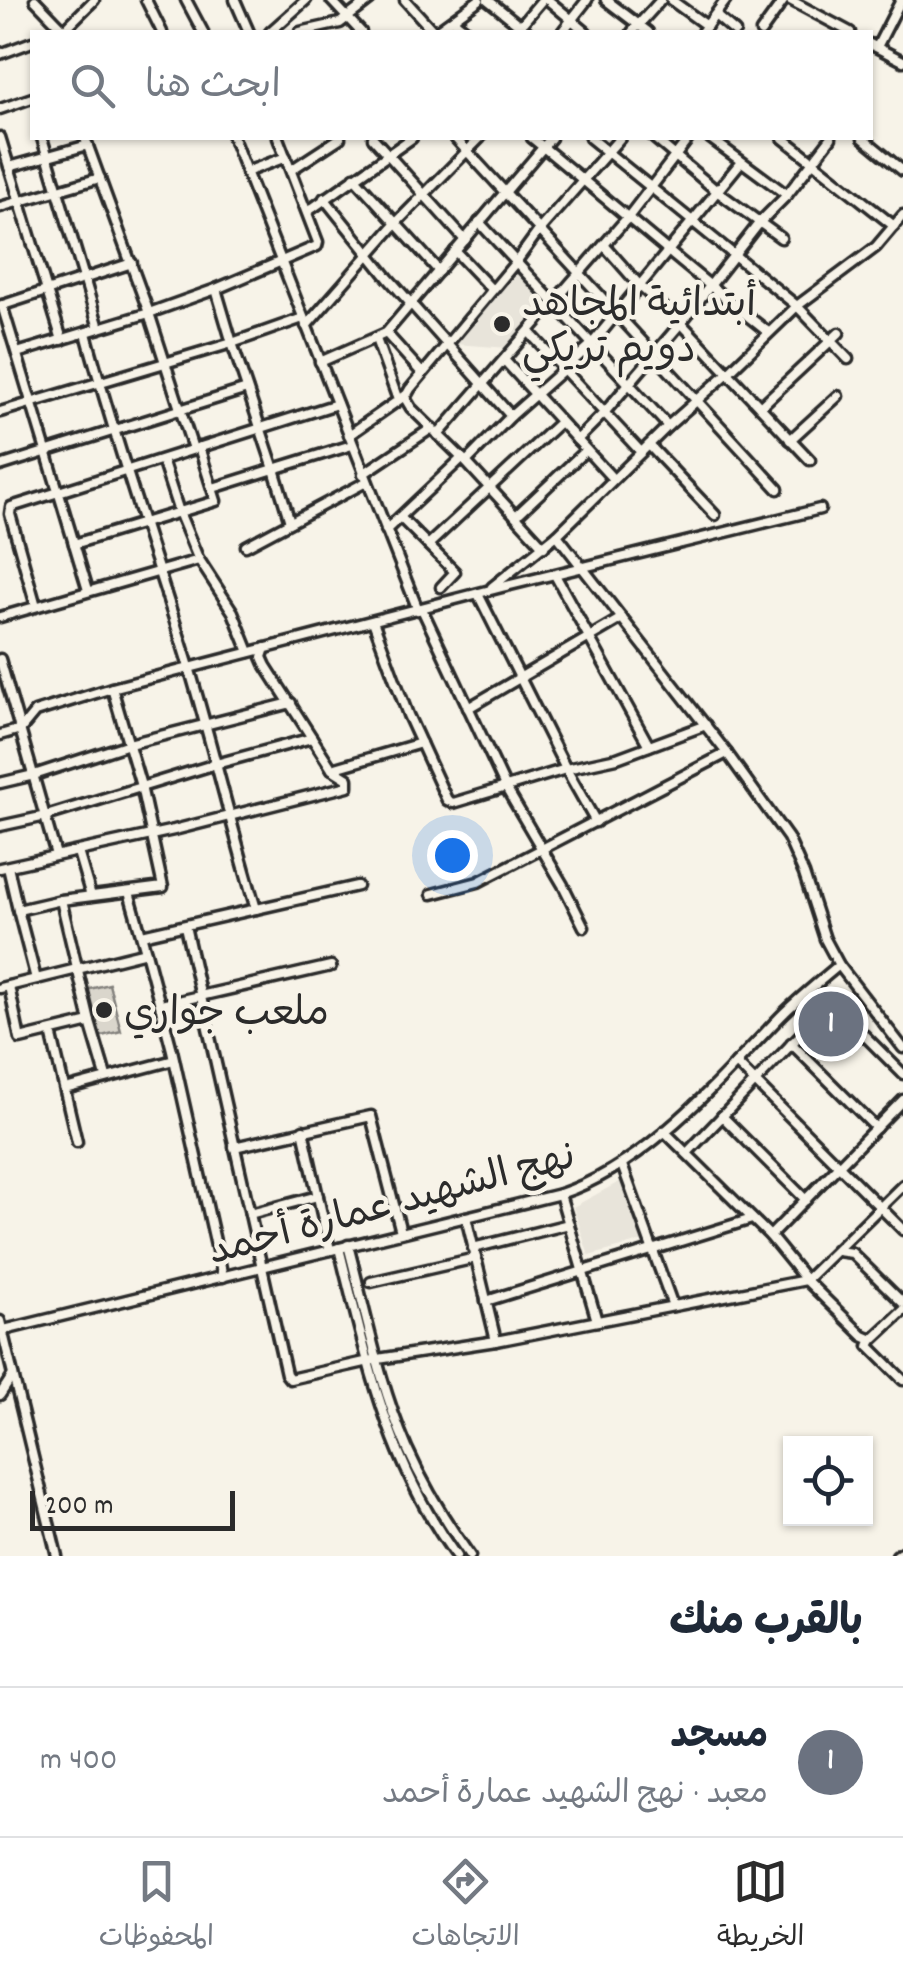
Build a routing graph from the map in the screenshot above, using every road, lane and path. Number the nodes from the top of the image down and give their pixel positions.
1 (35, 0) edge
2 (94, 0) edge
3 (186, 0) edge
4 (247, 0) edge
5 (306, 0) edge
6 (331, 0) edge
7 (370, 0) edge
8 (420, 0) edge
9 (479, 0) edge
10 (488, 0) edge
11 (545, 0) edge
12 (587, 0) edge
13 (606, 0) edge
14 (661, 0) edge
15 (671, 0) edge
16 (726, 0) edge
17 (787, 0) edge
18 (148, 1) edge
19 (901, 1) edge
20 (236, 4) edge
21 (408, 4) edge
22 (715, 15) junction
23 (348, 19) junction
24 (454, 20) junction
25 (572, 20) junction
26 (517, 23) junction
27 (635, 28) edge
28 (704, 29) edge
29 (60, 30) edge
30 (62, 30) edge
31 (161, 30) edge
32 (201, 30) edge
33 (248, 30) edge
34 (272, 30) edge
35 (315, 30) edge
36 (359, 30) edge
37 (431, 30) edge
38 (436, 30) edge
39 (466, 30) edge
40 (508, 30) edge
41 (526, 30) edge
42 (564, 30) edge
43 (584, 30) edge
44 (732, 30) edge
45 (762, 30) edge
46 (846, 30) edge
47 (30, 43) edge
48 (874, 45) edge
49 (0, 54) edge
50 (903, 61) edge
51 (30, 101) edge
52 (0, 109) edge
53 (0, 136) edge
54 (43, 140) edge
55 (234, 140) edge
56 (279, 140) edge
57 (337, 140) edge
58 (374, 140) edge
59 (409, 140) edge
60 (457, 140) edge
61 (478, 140) edge
62 (535, 140) edge
63 (549, 140) edge
64 (593, 140) edge
65 (618, 140) edge
66 (656, 140) edge
67 (688, 140) edge
68 (713, 140) edge
69 (786, 140) edge
70 (830, 140) edge
71 (865, 140) edge
72 (87, 141) edge
73 (544, 147) junction
74 (467, 150) junction
75 (608, 152) junction
76 (387, 153) junction
77 (47, 155) junction
78 (676, 156) junction
79 (286, 157) junction
80 (741, 162) junction
81 (814, 162) junction
82 (9, 167) junction
83 (290, 170) junction
84 (903, 171) edge
85 (246, 172) junction
86 (354, 177) junction
87 (100, 178) junction
88 (584, 180) junction
89 (652, 188) junction
90 (57, 190) junction
91 (504, 192) junction
92 (718, 192) junction
93 (424, 194) junction
94 (787, 195) junction
95 (324, 198) junction
96 (19, 202) junction
97 (0, 207) edge
98 (306, 212) junction
99 (903, 215) edge
100 (629, 216) junction
101 (694, 221) junction
102 (480, 222) junction
103 (760, 222) junction
104 (396, 224) junction
105 (894, 226) junction
106 (540, 229) junction
107 (781, 238) dead end
108 (465, 240) junction
109 (604, 245) junction
110 (455, 251) junction
111 (668, 251) junction
112 (734, 255) junction
113 (369, 256) junction
114 (280, 261) junction
115 (516, 262) junction
116 (132, 263) junction
117 (439, 271) junction
118 (579, 272) junction
119 (85, 279) junction
120 (640, 286) junction
121 (710, 287) junction
122 (216, 288) junction
123 (492, 290) junction
124 (47, 292) junction
125 (554, 302) junction
126 (411, 304) junction
127 (1, 306) edge
128 (797, 306) junction
129 (618, 312) junction
130 (149, 313) junction
131 (304, 322) junction
132 (681, 323) junction
133 (100, 328) junction
134 (529, 332) junction
135 (768, 332) junction
136 (86, 333) junction
137 (386, 333) junction
138 (839, 333) dead end
139 (376, 339) junction
140 (62, 340) junction
141 (830, 341) junction
142 (232, 344) junction
143 (447, 344) junction
144 (592, 344) junction
145 (17, 353) junction
146 (654, 354) junction
147 (848, 359) dead end
148 (505, 361) junction
149 (320, 362) junction
150 (165, 363) junction
151 (565, 370) junction
152 (728, 373) junction
153 (422, 374) junction
154 (99, 383) junction
155 (485, 384) junction
156 (629, 384) junction
157 (247, 389) junction
158 (537, 396) junction
159 (838, 396) dead end
160 (402, 397) junction
161 (697, 401) junction
162 (31, 402) junction
163 (336, 404) junction
164 (760, 408) junction
165 (180, 410) junction
166 (0, 412) edge
167 (604, 413) junction
168 (512, 416) junction
169 (560, 422) junction
170 (668, 426) junction
171 (260, 428) junction
172 (115, 432) junction
173 (435, 432) junction
174 (350, 440) junction
175 (577, 440) junction
176 (790, 440) junction
177 (649, 445) junction
178 (196, 448) junction
179 (586, 450) junction
180 (46, 452) junction
181 (641, 452) junction
182 (162, 460) junction
183 (464, 460) junction
184 (810, 460) dead end
185 (0, 466) edge
186 (274, 469) junction
187 (126, 472) junction
188 (365, 478) junction
189 (613, 479) junction
190 (489, 487) junction
191 (213, 488) junction
192 (778, 489) dead end
193 (58, 492) junction
194 (820, 509) dead end
195 (179, 512) junction
196 (400, 516) junction
197 (516, 516) junction
198 (716, 516) dead end
199 (290, 522) junction
200 (142, 524) junction
201 (386, 530) junction
202 (557, 536) junction
203 (74, 544) junction
204 (428, 545) junction
205 (246, 546) dead end
206 (544, 547) junction
207 (199, 560) junction
208 (581, 567) junction
209 (158, 571) junction
210 (555, 575) junction
211 (441, 587) dead end
212 (88, 590) junction
213 (488, 591) junction
214 (478, 594) junction
215 (36, 606) junction
216 (420, 609) junction
217 (0, 617) edge
218 (622, 618) junction
219 (373, 621) junction
220 (590, 638) junction
221 (266, 648) junction
222 (249, 652) junction
223 (0, 659) edge
224 (189, 669) junction
225 (519, 678) junction
226 (112, 688) junction
227 (291, 703) junction
228 (468, 708) junction
229 (204, 723) junction
230 (706, 725) junction
231 (21, 729) junction
232 (0, 735) edge
233 (312, 738) junction
234 (421, 743) junction
235 (128, 744) junction
236 (650, 746) junction
237 (727, 753) junction
238 (216, 764) junction
239 (566, 768) junction
240 (332, 769) junction
241 (34, 775) junction
242 (0, 784) edge
243 (141, 786) junction
244 (506, 788) junction
245 (46, 816) junction
246 (228, 817) junction
247 (596, 822) junction
248 (0, 826) edge
249 (152, 835) junction
250 (542, 850) junction
251 (78, 852) junction
252 (56, 855) junction
253 (4, 867) edge
254 (357, 886) dead end
255 (129, 892) junction
256 (432, 894) dead end
257 (92, 896) junction
258 (61, 900) junction
259 (256, 909) junction
260 (18, 910) junction
261 (185, 926) junction
262 (584, 927) dead end
263 (142, 936) junction
264 (146, 952) junction
265 (838, 965) junction
266 (331, 966) dead end
267 (78, 969) junction
268 (36, 979) junction
269 (5, 987) edge
270 (200, 996) junction
271 (161, 1005) junction
272 (90, 1022) junction
273 (51, 1032) junction
274 (790, 1044) junction
275 (903, 1048) edge
276 (174, 1060) junction
277 (736, 1063) junction
278 (903, 1074) edge
279 (106, 1076) junction
280 (755, 1081) junction
281 (66, 1088) junction
282 (903, 1100) edge
283 (722, 1116) junction
284 (876, 1128) junction
285 (303, 1130) junction
286 (664, 1131) junction
287 (78, 1142) dead end
288 (234, 1147) junction
289 (687, 1153) junction
290 (622, 1165) junction
291 (838, 1166) junction
292 (903, 1184) edge
293 (560, 1194) junction
294 (318, 1196) junction
295 (806, 1200) junction
296 (881, 1207) junction
297 (250, 1214) junction
298 (466, 1217) junction
299 (752, 1218) junction
300 (569, 1224) junction
301 (903, 1230) edge
302 (401, 1232) junction
303 (852, 1235) junction
304 (770, 1236) junction
305 (339, 1247) junction
306 (652, 1250) junction
307 (837, 1251) junction
308 (474, 1253) junction
309 (852, 1253) junction
310 (261, 1266) junction
311 (583, 1271) junction
312 (223, 1277) junction
313 (806, 1280) junction
314 (371, 1282) dead end
315 (486, 1301) junction
316 (903, 1303) edge
317 (674, 1306) junction
318 (903, 1312) edge
319 (894, 1320) junction
320 (597, 1321) junction
321 (1, 1327) edge
322 (903, 1329) edge
323 (872, 1340) junction
324 (496, 1341) junction
325 (378, 1359) junction
326 (367, 1361) junction
327 (903, 1363) edge
328 (894, 1371) junction
329 (13, 1374) junction
330 (903, 1380) edge
331 (0, 1395) edge
332 (57, 1556) edge
333 (456, 1556) edge
334 (470, 1556) edge

1 - 29 street
2 - 30 street
3 - 32 street
4 - 20 street
5 - 34 street
6 - 23 street
7 - 23 street
8 - 21 street
9 - 24 street
10 - 26 street
11 - 25 street
11 - 26 street
12 - 25 street
13 - 27 street
14 - 27 street
15 - 28 street
16 - 22 street
17 - 45 street
17 - 46 street
18 - 31 street
19 - 48 street
20 - 33 street
21 - 37 street
22 - 28 street
22 - 44 street
23 - 35 street
23 - 36 street
24 - 38 street
24 - 39 street
25 - 42 street
25 - 43 street
26 - 40 street
26 - 41 street
47 - 49 street
48 - 50 street
51 - 52 street
53 - 82 street
54 - 77 street
55 - 85 street
56 - 79 street
57 - 83 street
58 - 76 street
59 - 76 street
60 - 74 street
61 - 74 street
62 - 73 street
63 - 73 street
64 - 75 street
65 - 75 street
66 - 78 street
67 - 78 street
68 - 80 street
69 - 81 street
70 - 81 street
71 - 84 street
72 - 77 street
72 - 87 street
73 - 88 street
73 - 91 street
74 - 91 street
74 - 93 street
75 - 88 street
75 - 89 street
76 - 86 street
76 - 93 street
77 - 82 street
77 - 90 street
78 - 89 street
78 - 92 street
79 - 83 street
79 - 85 street
80 - 92 street
80 - 94 street
81 - 94 street
81 - 105 street
82 - 96 street
83 - 98 street
85 - 114 street
86 - 95 street
86 - 104 street
87 - 90 street
87 - 116 street
88 - 100 street
88 - 106 street
89 - 100 street
89 - 101 street
90 - 96 street
90 - 119 street
91 - 102 street
91 - 106 street
92 - 101 street
92 - 103 street
93 - 104 street
93 - 108 street
94 - 103 street
95 - 98 street
95 - 113 street
96 - 97 street
96 - 124 street
98 - 114 street
99 - 105 street
100 - 109 street
100 - 111 street
101 - 111 street
101 - 112 street
102 - 108 street
102 - 115 street
103 - 107 street
103 - 112 street
104 - 113 street
104 - 117 street
105 - 128 street
106 - 115 street
106 - 118 street
108 - 110 street
109 - 118 street
109 - 120 street
110 - 117 street
110 - 123 street
111 - 120 street
111 - 121 street
112 - 121 street
112 - 128 street
113 - 126 street
113 - 131 street
114 - 122 street
114 - 131 street
115 - 123 street
115 - 125 street
116 - 119 street
116 - 130 street
117 - 126 street
118 - 125 street
118 - 129 street
119 - 124 street
119 - 133 street
120 - 129 street
120 - 132 street
121 - 132 street
121 - 135 street
122 - 130 street
122 - 142 street
123 - 143 street
124 - 127 street
124 - 140 street
125 - 134 street
125 - 144 street
126 - 137 street
126 - 143 street
127 - 145 street
128 - 135 street
128 - 141 street
129 - 144 street
129 - 146 street
130 - 133 street
130 - 150 street
131 - 142 street
131 - 149 street
132 - 146 street
132 - 152 street
133 - 136 street
134 - 148 street
134 - 151 street
135 - 152 street
136 - 140 street
136 - 154 street
137 - 139 street
137 - 153 street
138 - 141 street
139 - 149 street
139 - 160 street
140 - 145 street
141 - 147 street
141 - 164 street
142 - 150 street
142 - 157 street
143 - 153 street
143 - 155 street
144 - 151 street
144 - 156 street
145 - 162 street
146 - 156 street
146 - 161 street
148 - 155 street
148 - 158 street
149 - 163 street
150 - 154 street
150 - 165 street
151 - 158 street
151 - 167 street
152 - 161 street
152 - 164 street
153 - 160 street
154 - 162 street
154 - 172 street
155 - 168 street
155 - 173 street
156 - 167 street
156 - 170 street
157 - 165 street
157 - 171 street
158 - 168 street
158 - 169 street
159 - 176 street
160 - 173 street
160 - 174 street
161 - 170 street
161 - 192 street
162 - 166 street
162 - 180 street
163 - 171 street
163 - 174 street
164 - 176 street
165 - 172 street
165 - 178 street
167 - 175 street
167 - 181 street
168 - 183 street
169 - 175 street
169 - 190 street
170 - 177 street
171 - 178 street
171 - 186 street
172 - 180 street
172 - 187 street
173 - 183 street
173 - 188 street
174 - 186 street
174 - 188 street
175 - 179 street
176 - 184 street
177 - 181 street
177 - 198 street
178 - 182 street
178 - 191 street
179 - 189 street
179 - 197 street
180 - 185 street
180 - 193 street
181 - 189 street
182 - 187 street
182 - 195 street
183 - 190 street
183 - 196 street
186 - 191 street
186 - 199 street
187 - 193 street
187 - 200 street
188 - 199 street
188 - 201 street
189 - 202 street
190 - 197 street
190 - 204 street
191 - 195 street
193 - 203 street
193 - 215 street
194 - 208 street
195 - 200 street
195 - 207 street
196 - 201 street
196 - 204 street
197 - 206 street
199 - 205 street
200 - 203 street
200 - 209 street
201 - 216 street
202 - 206 street
202 - 208 street
203 - 212 street
204 - 211 street
206 - 213 street
207 - 209 street
207 - 222 street
208 - 210 street
208 - 218 street
209 - 212 street
209 - 224 street
210 - 213 street
210 - 220 street
212 - 215 street
213 - 214 street
214 - 216 street
214 - 225 street
215 - 217 street
216 - 219 street
216 - 228 street
218 - 220 street
218 - 230 street
219 - 221 street
219 - 234 street
220 - 225 street
220 - 236 street
221 - 222 street
221 - 227 street
222 - 224 street
223 - 231 street
224 - 226 street
224 - 229 street
225 - 228 street
225 - 239 street
226 - 231 street
226 - 235 street
227 - 229 street
227 - 233 street
228 - 244 street
229 - 235 street
229 - 238 street
230 - 236 street
230 - 237 street
231 - 232 street
231 - 241 street
233 - 238 street
233 - 240 street
234 - 240 street
234 - 244 street
235 - 241 street
235 - 243 street
236 - 239 street
237 - 247 street
237 - 265 street
238 - 243 street
238 - 246 street
239 - 244 street
239 - 247 street
240 - 246 street
241 - 242 street
241 - 245 street
243 - 245 street
243 - 249 street
244 - 250 street
245 - 248 street
245 - 252 street
246 - 249 street
246 - 259 street
247 - 250 street
249 - 251 street
249 - 255 street
250 - 256 street
250 - 262 street
251 - 252 street
251 - 257 street
252 - 253 street
253 - 260 street
254 - 259 street
255 - 257 street
255 - 263 street
257 - 258 street
258 - 260 street
258 - 267 street
259 - 261 street
260 - 268 street
261 - 263 street
261 - 270 street
263 - 264 street
264 - 267 street
264 - 271 street
265 - 275 street
265 - 277 street, نهج الشهيد عمارة أحمد
266 - 270 street
267 - 268 street
267 - 272 street
268 - 269 street
269 - 273 street
270 - 271 street
270 - 288 street
271 - 276 street
272 - 273 street
272 - 279 street
273 - 281 street
274 - 278 street
274 - 280 street
274 - 284 street
276 - 279 street
276 - 312 street
277 - 280 street
277 - 286 street, نهج الشهيد عمارة أحمد
279 - 281 street
280 - 283 street
280 - 291 street
281 - 287 street
282 - 284 street
283 - 289 street
283 - 295 street
284 - 291 street
285 - 288 street
285 - 294 street
285 - 302 street
286 - 289 street
286 - 290 street, نهج الشهيد عمارة أحمد
288 - 297 street
289 - 299 street
290 - 293 street, نهج الشهيد عمارة أحمد
290 - 306 street
291 - 295 street
291 - 296 street
292 - 296 street
293 - 298 street, نهج الشهيد عمارة أحمد
293 - 300 street
294 - 297 street
294 - 305 street
295 - 304 street
296 - 301 street
296 - 303 street
297 - 310 street
298 - 302 street, نهج الشهيد عمارة أحمد
298 - 308 street
299 - 304 street
299 - 306 street
300 - 308 street
300 - 311 street
302 - 305 street, نهج الشهيد عمارة أحمد
303 - 307 street
303 - 309 street
304 - 313 street
305 - 310 street, نهج الشهيد عمارة أحمد
305 - 325 street
305 - 326 street
306 - 311 street
306 - 317 street
307 - 309 street
307 - 313 street
308 - 314 street
308 - 315 street
309 - 316 street
310 - 312 street, نهج الشهيد عمارة أحمد
310 - 326 street
311 - 315 street
311 - 320 street
312 - 321 street, نهج الشهيد عمارة أحمد
313 - 317 street
313 - 323 street
315 - 324 street
317 - 320 street
318 - 319 street
319 - 322 street
319 - 323 street
320 - 324 street
321 - 329 street
323 - 328 street
324 - 325 street
325 - 326 street
325 - 334 street
326 - 333 street
327 - 328 street
328 - 330 street
329 - 331 street
329 - 332 street

